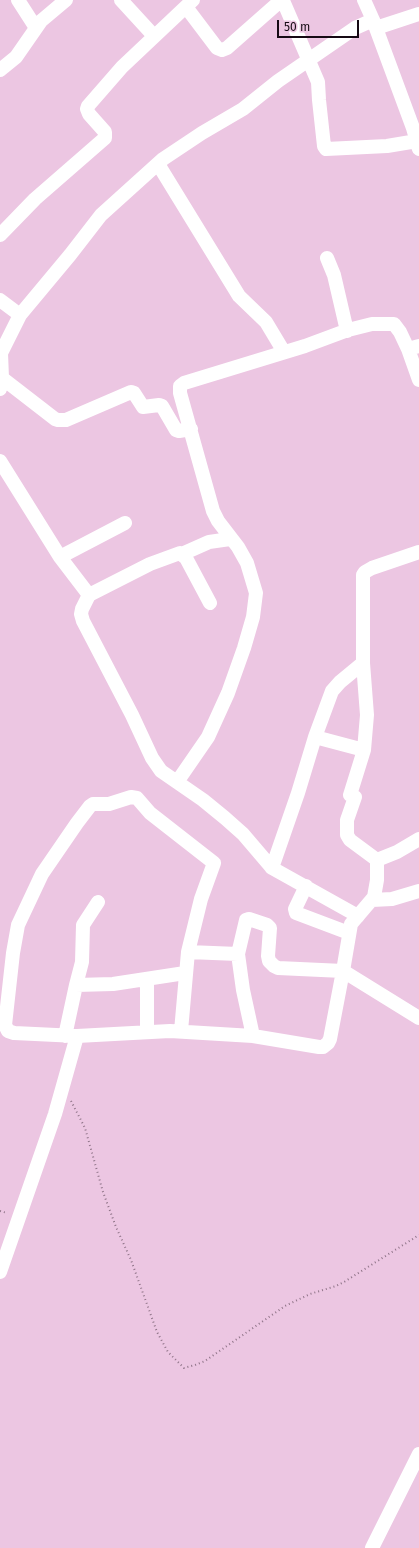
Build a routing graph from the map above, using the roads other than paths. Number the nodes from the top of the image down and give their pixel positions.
1 (18, 0) edge
2 (66, 0) edge
3 (121, 0) edge
4 (364, 0) edge
5 (189, 3) edge
6 (419, 14) edge
7 (375, 24) junction
8 (36, 28) junction
9 (154, 36) junction
10 (308, 61) junction
11 (0, 70) edge
12 (418, 145) edge
13 (158, 164) junction
14 (0, 235) edge
15 (327, 258) dead end
16 (0, 300) edge
17 (20, 315) junction
18 (347, 331) junction
19 (414, 348) edge
20 (284, 352) junction
21 (419, 380) edge
22 (1, 384) edge
23 (190, 429) junction
24 (0, 462) edge
25 (125, 523) dead end
26 (230, 538) junction
27 (419, 552) edge
28 (182, 554) junction
29 (60, 557) junction
30 (89, 595) junction
31 (210, 603) dead end
32 (363, 663) junction
33 (315, 737) junction
34 (364, 750) junction
35 (177, 782) junction
36 (419, 839) edge
37 (377, 860) junction
38 (272, 868) junction
39 (306, 886) junction
40 (419, 891) edge
41 (372, 900) junction
42 (98, 902) dead end
43 (358, 916) junction
44 (349, 933) junction
45 (188, 952) junction
46 (238, 954) junction
47 (343, 971) junction
48 (185, 973) junction
49 (147, 980) junction
50 (76, 985) junction
51 (419, 1018) edge
52 (181, 1031) junction
53 (147, 1032) junction
54 (71, 1036) junction
55 (254, 1036) junction
56 (0, 1272) edge
57 (419, 1454) edge
58 (372, 1548) edge

1 - 8 street
2 - 8 street
3 - 9 street
4 - 7 street
5 - 9 street
5 - 10 street
6 - 7 street
7 - 10 street
7 - 12 street
8 - 11 street
9 - 14 street
10 - 12 street
10 - 13 street
13 - 17 street
13 - 20 street
15 - 18 street
16 - 17 street
17 - 22 street
18 - 19 street
18 - 20 street
19 - 21 street
20 - 23 street
22 - 23 street
23 - 26 street
24 - 29 street
25 - 29 street
26 - 28 street
26 - 35 street
27 - 32 street
28 - 30 street
28 - 31 street
29 - 30 street
30 - 35 street
32 - 33 street
32 - 34 street
33 - 34 street
33 - 38 street
34 - 37 street
35 - 38 street
36 - 37 street
37 - 41 street
38 - 39 street
39 - 43 street
39 - 44 street
40 - 41 street
41 - 43 street
42 - 50 street
43 - 44 street
44 - 47 street
45 - 46 street
45 - 48 street
45 - 54 street
46 - 47 street
46 - 55 street
47 - 51 street
47 - 55 street
48 - 49 street
48 - 52 street
49 - 50 street
49 - 53 street
50 - 54 street
52 - 53 street
52 - 55 street
53 - 54 street
54 - 56 street
57 - 58 street

